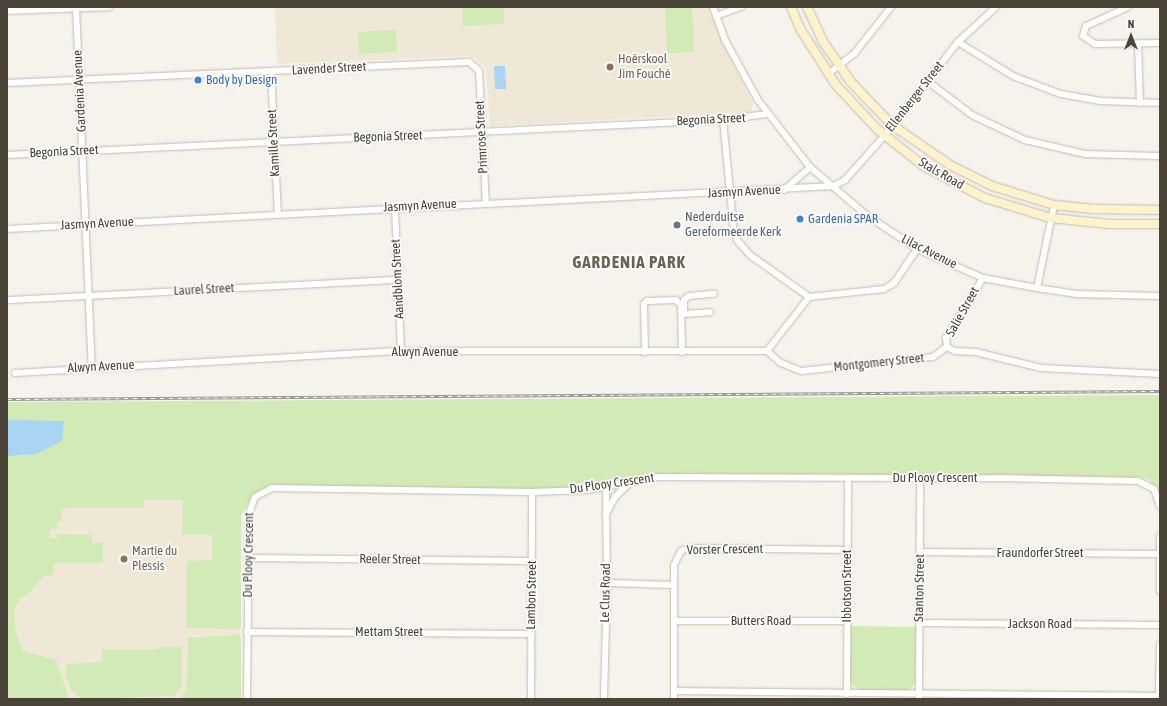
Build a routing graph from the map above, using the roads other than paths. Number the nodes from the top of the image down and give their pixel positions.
1 (108, 7) edge
2 (713, 7) edge
3 (741, 7) edge
4 (791, 7) edge
5 (807, 7) edge
6 (890, 7) edge
7 (996, 7) edge
8 (1128, 7) edge
9 (76, 8) edge
10 (16, 9) edge
11 (7, 12) edge
12 (716, 16) junction
13 (958, 42) junction
14 (1160, 43) edge
15 (1138, 44) junction
16 (840, 65) junction
17 (478, 71) joint
18 (271, 72) junction
19 (828, 74) junction
20 (79, 80) junction
21 (926, 80) junction
22 (7, 83) edge
23 (1140, 103) junction
24 (1160, 103) edge
25 (767, 114) junction
26 (723, 120) junction
27 (892, 125) junction
28 (482, 133) junction
29 (884, 136) junction
30 (274, 141) junction
31 (82, 151) junction
32 (7, 155) edge
33 (1160, 156) edge
34 (810, 166) junction
35 (834, 186) junction
36 (784, 190) junction
37 (730, 192) junction
38 (486, 203) junction
39 (1054, 205) junction
40 (395, 208) junction
41 (1160, 210) edge
42 (278, 214) junction
43 (1051, 218) junction
44 (86, 224) junction
45 (1160, 224) edge
46 (7, 229) edge
47 (918, 249) junction
48 (982, 278) junction
49 (398, 280) junction
50 (1037, 288) junction
51 (714, 294) dead end
52 (89, 296) junction
53 (1160, 296) edge
54 (809, 297) junction
55 (10, 300) dead end
56 (710, 312) dead end
57 (684, 314) junction
58 (947, 348) junction
59 (401, 351) junction
60 (645, 352) junction
61 (684, 352) junction
62 (767, 352) junction
63 (92, 367) junction
64 (15, 372) dead end
65 (1160, 374) edge
66 (920, 477) junction
67 (848, 478) junction
68 (629, 484) junction
69 (606, 487) junction
70 (532, 492) junction
71 (1160, 506) edge
72 (606, 515) junction
73 (1160, 536) edge
74 (847, 550) junction
75 (921, 552) junction
76 (1159, 554) edge
77 (248, 558) junction
78 (533, 561) junction
79 (607, 583) junction
80 (674, 585) junction
81 (1160, 591) edge
82 (675, 621) junction
83 (847, 621) junction
84 (919, 623) junction
85 (1160, 625) edge
86 (247, 632) junction
87 (531, 634) junction
88 (1160, 644) edge
89 (674, 691) junction
90 (846, 694) junction
91 (919, 696) edge
92 (1159, 698) edge
93 (247, 699) edge
94 (531, 699) edge
95 (604, 699) edge
96 (674, 699) edge

1 - 9 street
2 - 12 street, Lilac Avenue
3 - 12 street
4 - 19 street, Stals Road
5 - 16 street, Stals Road
6 - 16 street
7 - 13 street, Ellenberger Street
8 - 15 street
9 - 10 street
9 - 20 street, Gardenia Avenue
10 - 11 street
12 - 25 street, Lilac Avenue
13 - 21 street, Ellenberger Street
13 - 23 street
14 - 15 street
15 - 23 street
16 - 19 street
16 - 27 street, Stals Road
17 - 18 street, Lavender Street
17 - 28 street, Primrose Street
18 - 20 street, Lavender Street
18 - 30 street, Kamille Street
19 - 29 street, Stals Road
20 - 22 street, Lavender Street
20 - 31 street, Gardenia Avenue
21 - 27 street, Ellenberger Street
21 - 33 street
23 - 24 street
25 - 26 street, Begonia Street
25 - 34 street, Lilac Avenue
26 - 28 street, Begonia Street
26 - 37 street
27 - 29 street, Ellenberger Street
27 - 39 street, Stals Road
28 - 30 street, Begonia Street
28 - 38 street, Primrose Street
29 - 35 street, Ellenberger Street
29 - 43 street, Stals Road
30 - 31 street, Begonia Street
30 - 42 street, Kamille Street
31 - 32 street, Begonia Street
31 - 44 street, Gardenia Avenue
34 - 35 street, Lilac Avenue
34 - 36 street
35 - 36 street, Jasmyn Avenue
35 - 47 street, Lilac Avenue
36 - 37 street, Jasmyn Avenue
37 - 38 street, Jasmyn Avenue
37 - 54 street
38 - 40 street, Jasmyn Avenue
39 - 41 street, Stals Road
39 - 43 street
40 - 42 street, Jasmyn Avenue
40 - 49 street, Aandblom Street
42 - 44 street, Jasmyn Avenue
43 - 45 street, Stals Road
43 - 50 street
44 - 46 street, Jasmyn Avenue
44 - 52 street, Gardenia Avenue
47 - 48 street, Lilac Avenue
47 - 54 street
48 - 50 street, Lilac Avenue
48 - 58 street, Salie Street
49 - 52 street, Laurel Street
49 - 59 street, Aandblom Street
50 - 53 street, Lilac Avenue
51 - 57 street
52 - 55 street, Laurel Street
52 - 63 street, Gardenia Avenue
54 - 62 street
56 - 57 street
57 - 61 street
58 - 62 street, Montgomery Street
58 - 65 street
59 - 60 street, Alwyn Avenue
59 - 63 street, Alwyn Avenue
60 - 61 street, Alwyn Avenue
60 - 61 street
61 - 62 street, Alwyn Avenue
63 - 64 street, Alwyn Avenue
66 - 67 street, Du Plooy Crescent
66 - 71 street, Du Plooy Crescent
66 - 75 street, Stanton Street
67 - 68 street, Du Plooy Crescent
67 - 74 street, Ibbotson Street
68 - 69 street, Du Plooy Crescent
68 - 72 street
69 - 70 street, Du Plooy Crescent
69 - 72 street, Le Clus Road
70 - 77 street, Du Plooy Crescent
70 - 78 street, Lambon Street
72 - 79 street, Le Clus Road
73 - 76 street
74 - 80 street, Vorster Crescent
74 - 83 street, Ibbotson Street
75 - 76 street, Fraundorfer Street
75 - 84 street, Stanton Street
76 - 81 street
77 - 78 street, Reeler Street
77 - 86 street, Du Plooy Crescent
78 - 87 street, Lambon Street
79 - 80 street
79 - 95 street, Le Clus Road
80 - 82 street, Vorster Crescent
82 - 83 street, Butters Road
82 - 89 street, Vorster Crescent
83 - 90 street, Ibbotson Street
84 - 85 street, Jackson Road
84 - 91 street, Stanton Street
86 - 87 street, Mettam Street
86 - 93 street, Du Plooy Crescent
87 - 94 street, Lambon Street
88 - 92 street
89 - 90 street
89 - 96 street, Vorster Crescent
90 - 91 street
91 - 92 street

